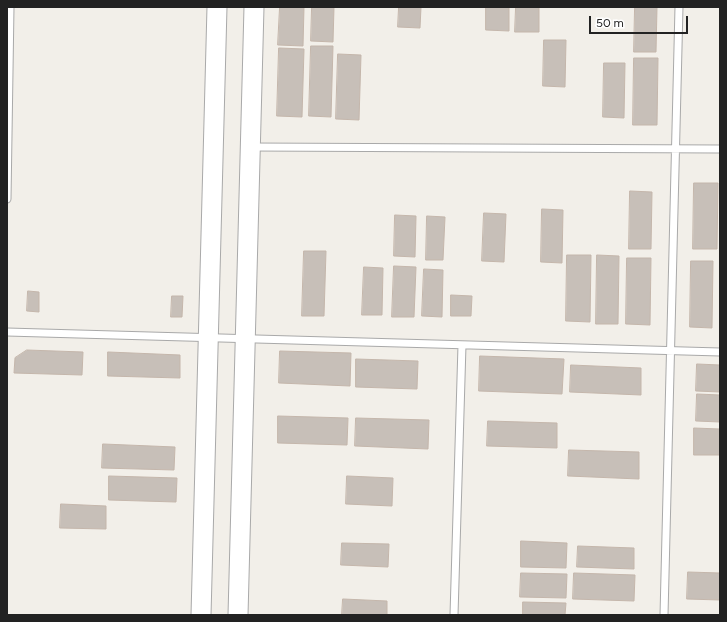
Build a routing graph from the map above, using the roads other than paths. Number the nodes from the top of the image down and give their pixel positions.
1 (10, 7) edge
2 (216, 7) edge
3 (254, 7) edge
4 (679, 7) edge
5 (250, 147) junction
6 (675, 148) junction
7 (720, 149) edge
8 (7, 198) edge
9 (7, 332) edge
10 (208, 338) junction
11 (245, 339) junction
12 (462, 345) junction
13 (671, 351) junction
14 (720, 352) edge
15 (201, 615) edge
16 (238, 615) edge
17 (454, 615) edge
18 (664, 615) edge

1 - 8 lane
2 - 10 street
3 - 5 street
4 - 6 lane
5 - 6 lane
5 - 11 street
6 - 7 lane
6 - 13 lane
9 - 10 lane
10 - 11 lane
10 - 15 street
11 - 12 lane
11 - 16 street
12 - 13 lane
12 - 17 lane
13 - 14 lane
13 - 18 lane

